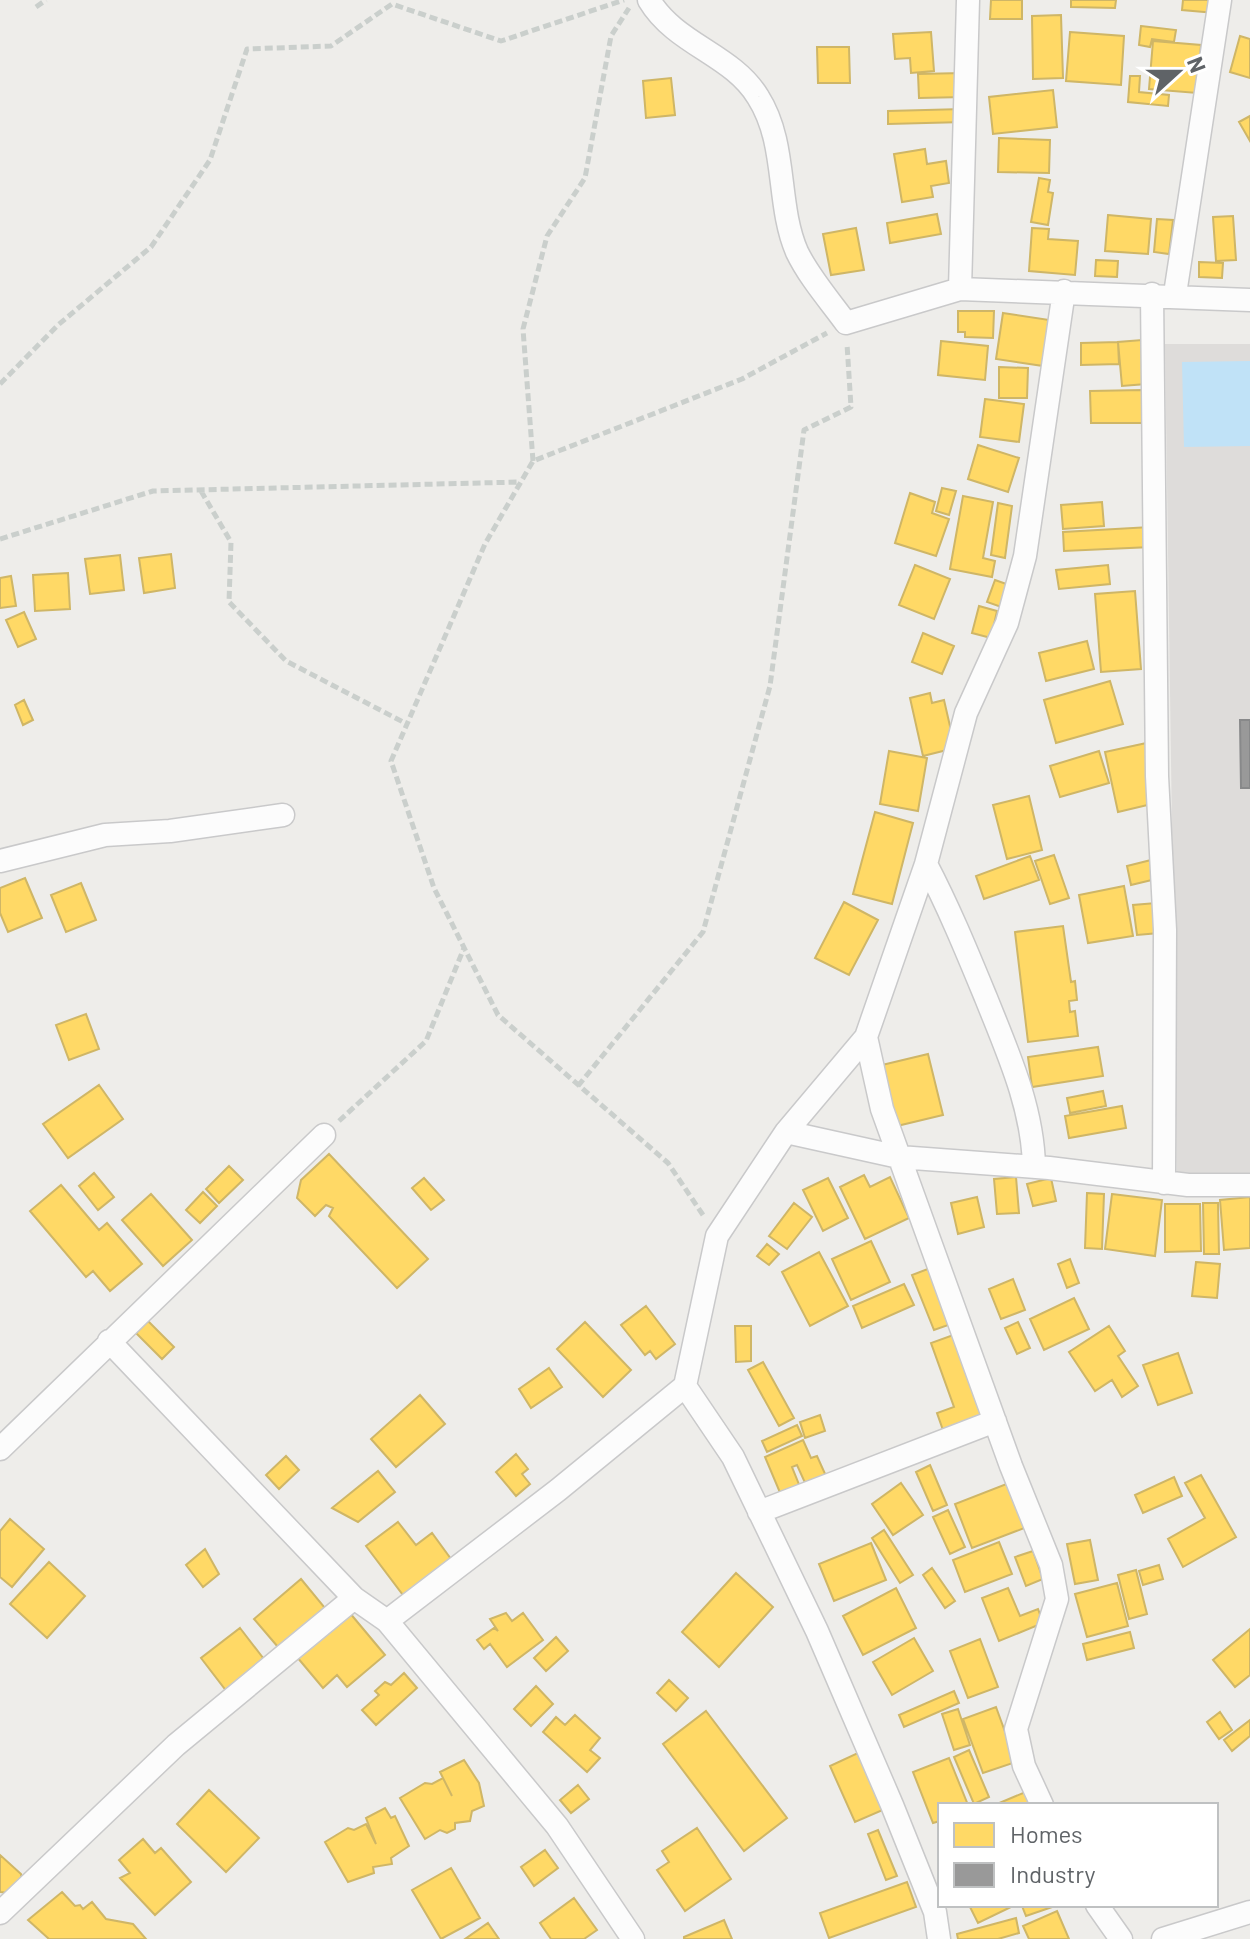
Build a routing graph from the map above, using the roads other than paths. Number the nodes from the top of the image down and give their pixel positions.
1 (649, 0) edge
2 (968, 0) edge
3 (1220, 0) edge
4 (960, 289) junction
5 (1064, 291) junction
6 (1152, 294) junction
7 (1175, 294) junction
8 (1250, 300) edge
9 (283, 815) dead end
10 (0, 861) edge
11 (926, 864) junction
12 (866, 1037) junction
13 (786, 1132) junction
14 (324, 1135) road end
15 (899, 1157) junction
16 (1034, 1167) junction
17 (1164, 1183) junction
18 (1250, 1185) edge
19 (109, 1341) junction
20 (685, 1386) junction
21 (995, 1421) junction
22 (0, 1449) edge
23 (759, 1512) junction
24 (354, 1598) junction
25 (387, 1621) junction
26 (1041, 1803) edge
27 (1098, 1907) edge
28 (1250, 1912) edge
29 (0, 1913) edge
30 (633, 1939) edge
31 (939, 1939) edge
32 (1121, 1939) edge
33 (1163, 1939) edge

1 - 4 street
2 - 4 street
3 - 7 street
4 - 5 street
5 - 6 street
5 - 11 street
6 - 7 street
6 - 17 street
7 - 8 street
9 - 10 street
11 - 12 street
11 - 16 street
12 - 13 street
12 - 15 street
13 - 15 street
13 - 20 street
14 - 19 street
15 - 16 street
15 - 21 street
16 - 17 street
17 - 18 street
19 - 22 street
19 - 24 street
20 - 23 street
20 - 25 street
21 - 23 street
21 - 26 street
23 - 31 street
24 - 25 street
24 - 29 street
25 - 30 street
27 - 32 street
28 - 33 street

